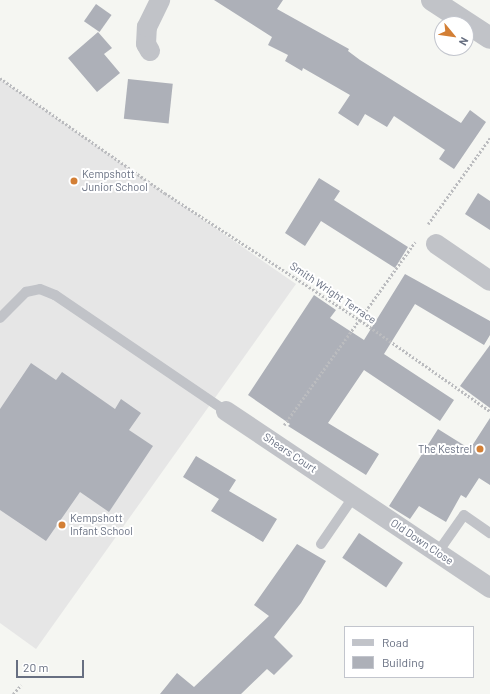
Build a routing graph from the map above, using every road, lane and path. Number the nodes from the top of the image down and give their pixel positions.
1 (160, 0) edge
2 (432, 0) edge
3 (490, 38) edge
4 (150, 52) dead end
5 (0, 78) edge
6 (490, 138) edge
7 (430, 236) joint
8 (416, 240) dead end
9 (490, 281) edge
10 (0, 318) edge
11 (360, 320) junction
12 (226, 411) joint
13 (490, 412) edge
14 (272, 441) junction
15 (354, 496) junction
16 (490, 533) edge
17 (322, 544) dead end
18 (438, 552) junction
19 (490, 587) edge
20 (21, 684) dead end
21 (13, 694) edge

1 - 4 street
2 - 3 street
5 - 11 path, Smith Wright Terrace
6 - 7 path
7 - 9 street
8 - 11 path
10 - 12 lane
11 - 13 path, Smith Wright Terrace
11 - 14 path
12 - 14 street, Shears Court
14 - 15 street, Shears Court
15 - 17 lane
15 - 18 street, Old Down Close
16 - 18 lane
18 - 19 street, Old Down Close
20 - 21 path

